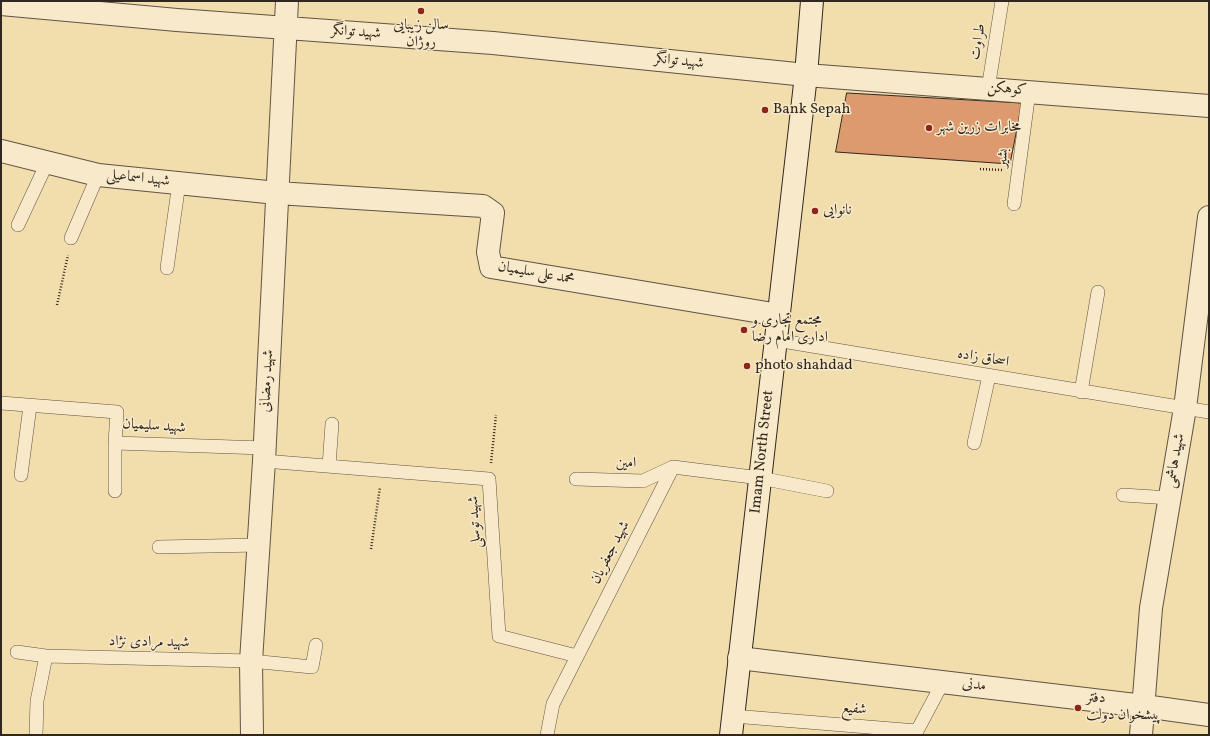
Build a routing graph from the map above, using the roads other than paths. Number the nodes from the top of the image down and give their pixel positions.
1 (287, 1) edge
2 (812, 1) edge
3 (1002, 1) edge
4 (1, 4) edge
5 (286, 28) junction
6 (806, 75) junction
7 (988, 89) junction
8 (1029, 92) junction
9 (1209, 106) edge
10 (1, 151) edge
11 (47, 162) junction
12 (98, 175) junction
13 (179, 183) junction
14 (277, 193) junction
15 (1014, 204) dead end
16 (1209, 217) edge
17 (18, 225) dead end
18 (71, 238) road end
19 (167, 268) dead end
20 (1098, 292) dead end
21 (779, 315) junction
22 (776, 340) junction
23 (988, 376) junction
24 (1081, 392) junction
25 (1, 404) edge
26 (30, 406) junction
27 (1185, 408) junction
28 (1209, 412) edge
29 (332, 424) dead end
30 (115, 443) junction
31 (974, 443) dead end
32 (264, 454) junction
33 (329, 466) junction
34 (673, 467) junction
35 (21, 475) dead end
36 (760, 478) junction
37 (576, 479) dead end
38 (115, 491) dead end
39 (827, 491) dead end
40 (1123, 495) dead end
41 (1170, 498) junction
42 (258, 545) junction
43 (159, 546) dead end
44 (316, 645) dead end
45 (17, 652) dead end
46 (46, 656) junction
47 (577, 656) junction
48 (739, 658) junction
49 (251, 661) junction
50 (943, 682) junction
51 (1144, 706) junction
52 (1209, 715) edge
53 (732, 725) edge
54 (36, 735) edge
55 (252, 735) edge
56 (547, 735) edge
57 (1141, 735) edge

1 - 5 street, شهید رمضانی
2 - 6 street, Imam North Street
3 - 7 lane, طراوت
4 - 5 street, شهید توانگر
5 - 6 street, شهید توانگر
5 - 14 street, شهید رمضانی
6 - 7 street, کوهکن
6 - 21 street, Imam North Street
7 - 8 street, کوهکن
8 - 9 street, کوهکن
8 - 15 lane, بشیر
10 - 11 street, شهید اسماعیلی
11 - 12 street, شهید اسماعیلی
11 - 17 lane
12 - 13 street, شهید اسماعیلی
12 - 18 lane
13 - 14 street, شهید اسماعیلی
13 - 19 lane
14 - 21 street, محمد علی سلیمیان
14 - 32 street, شهید رمضانی
16 - 27 street, شهید هاشمی
20 - 24 lane
21 - 22 street, Imam North Street
22 - 23 lane, اسحاق زاده
22 - 36 street, Imam North Street
23 - 24 lane, اسحاق زاده
23 - 31 lane
24 - 27 lane, اسحاق زاده
25 - 26 lane, شهید سلیمیان
26 - 30 lane, شهید سلیمیان
26 - 35 lane
27 - 28 lane, اسحاق زاده
27 - 41 street, شهید هاشمی
29 - 33 lane
30 - 32 lane, شهید سلیمیان
30 - 38 lane
32 - 33 lane, شهید توسلی
32 - 42 street, شهید رمضانی
33 - 47 lane, شهید توسلی
34 - 36 lane
34 - 37 lane, امین
34 - 47 lane, شهید جعفریان
36 - 39 lane
36 - 48 street, Imam North Street
40 - 41 lane
41 - 51 street, شهید هاشمی
42 - 43 lane
42 - 49 street, شهید رمضانی
44 - 49 lane, شهید مرادی نژاد
45 - 46 lane, شهید مرادی نژاد
46 - 49 lane, شهید مرادی نژاد
46 - 54 lane
47 - 56 lane, شهید جعفریان
48 - 50 street, مدنی
48 - 53 street, Imam North Street
49 - 55 street, شهید رمضانی
50 - 51 street, مدنی
50 - 53 lane, شفیع
51 - 52 street, مدنی
51 - 57 street, شهید هاشمی

